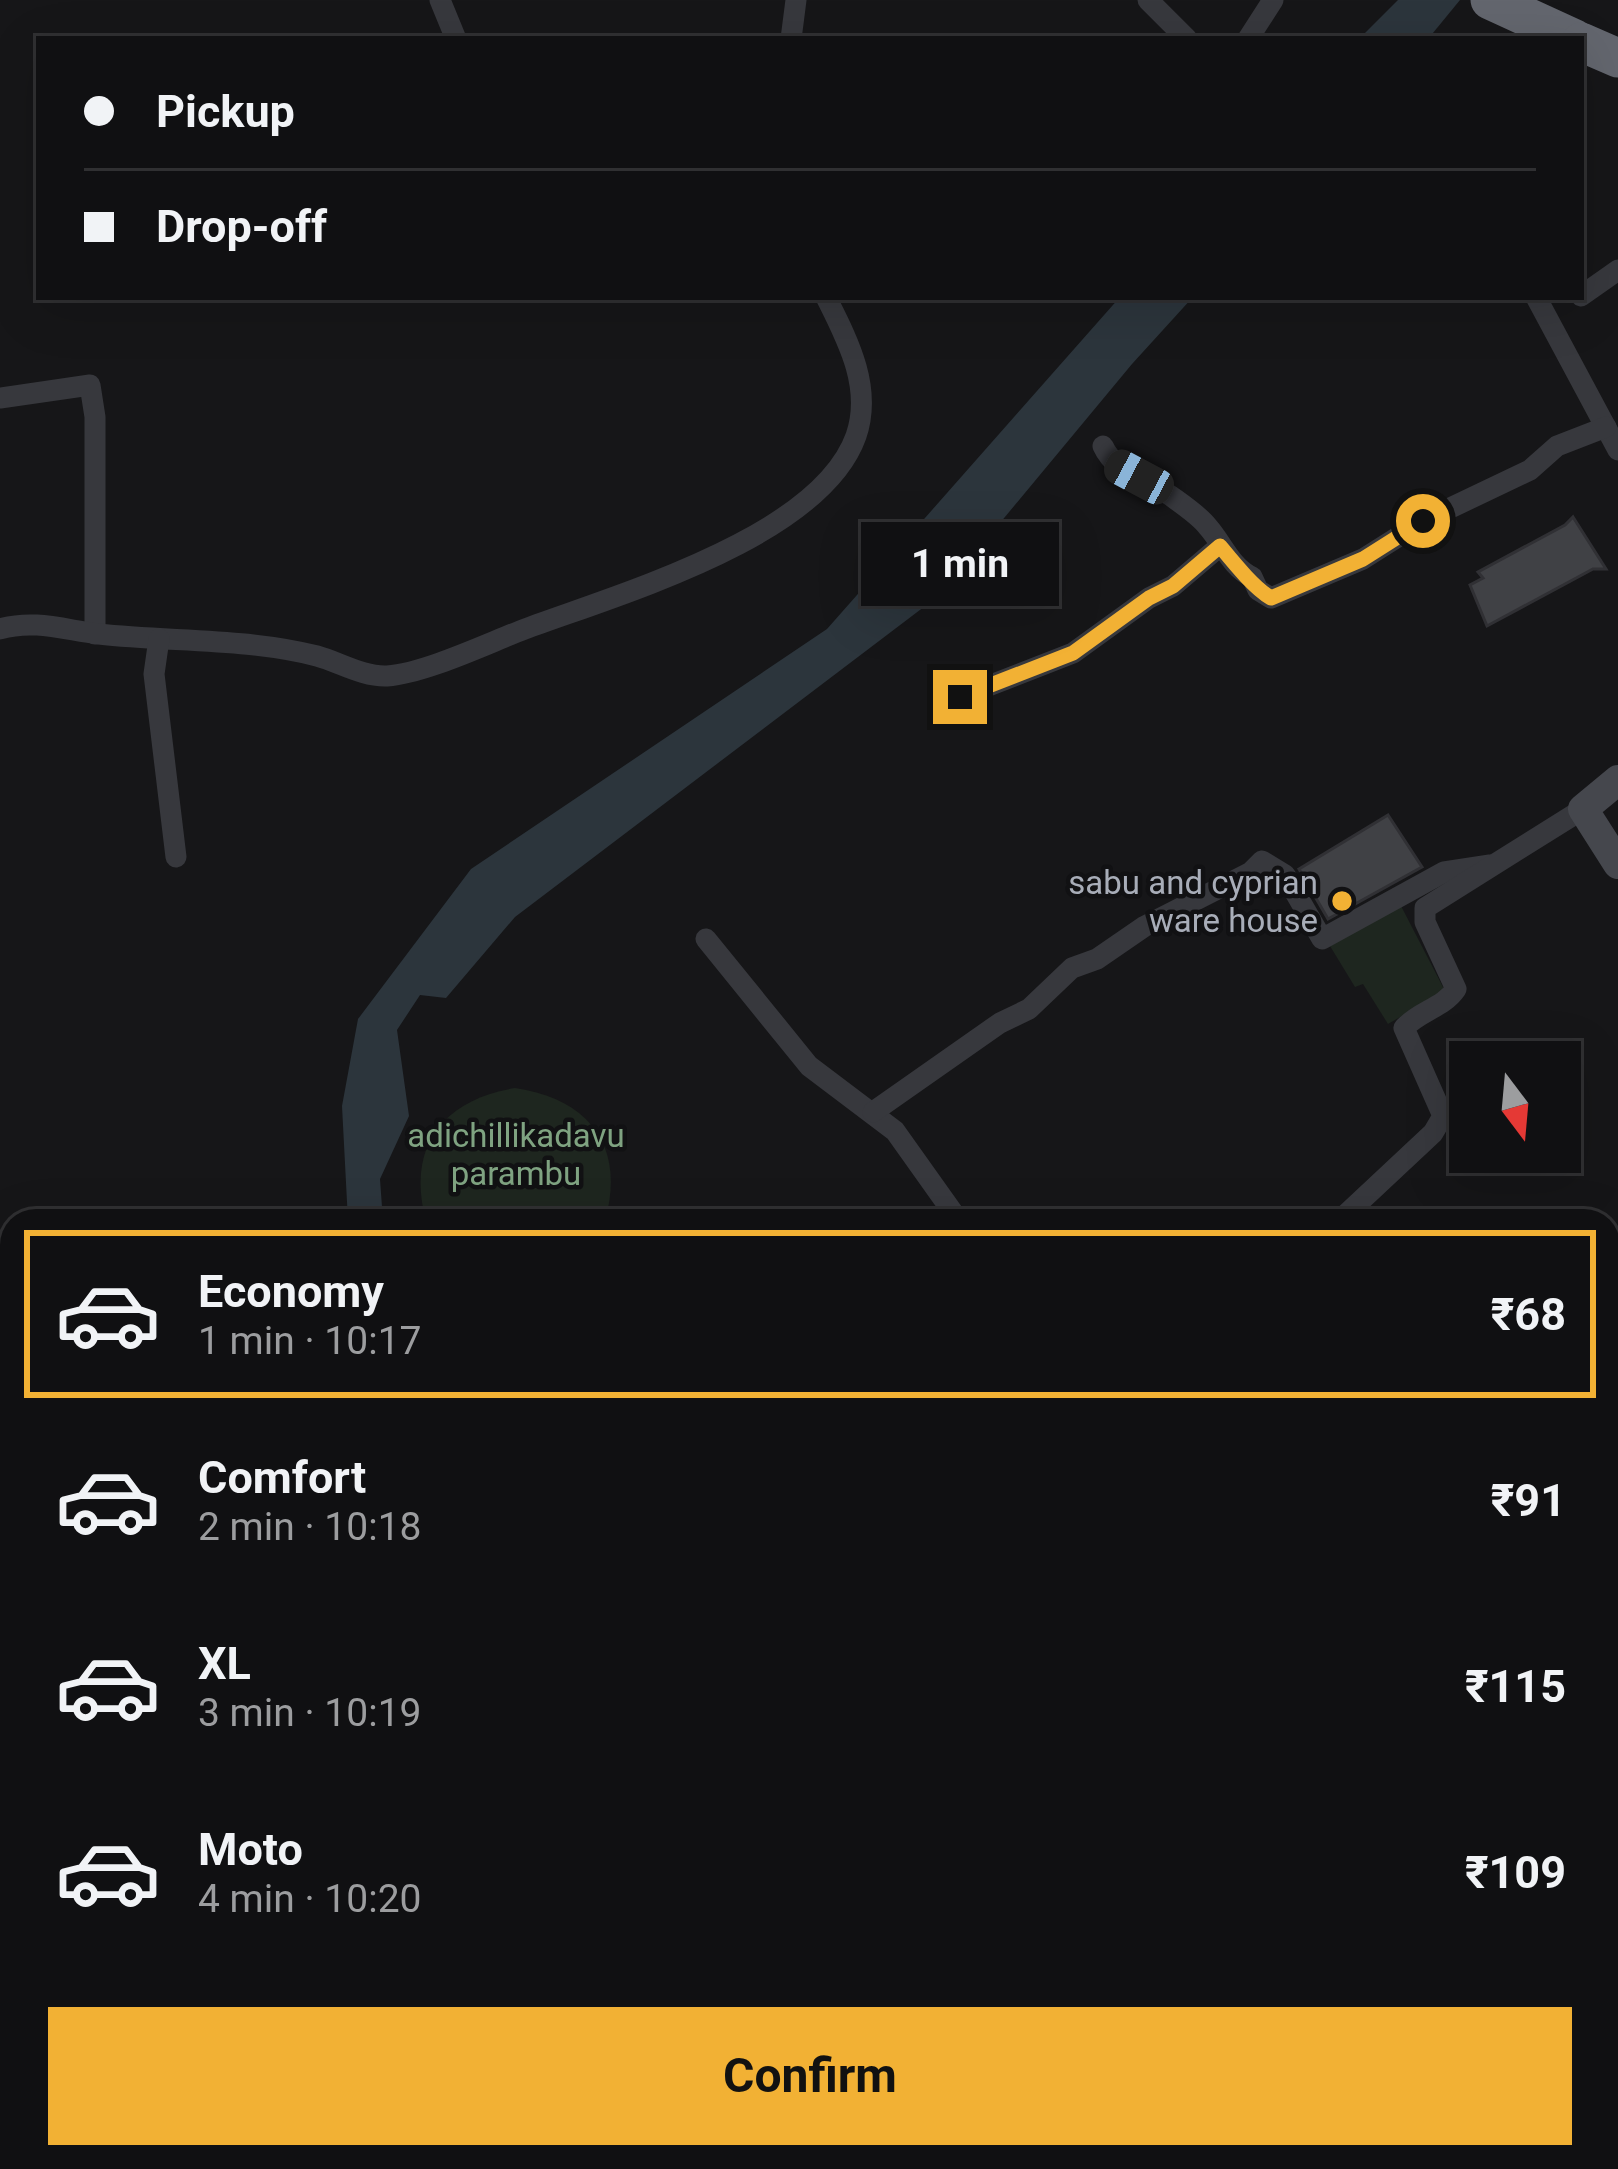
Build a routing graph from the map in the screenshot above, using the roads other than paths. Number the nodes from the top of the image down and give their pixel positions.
1 (440, 0) edge
2 (796, 0) edge
3 (1148, 0) edge
4 (1273, 0) edge
5 (1493, 2) edge
6 (455, 36) edge
7 (790, 36) edge
8 (1184, 36) edge
9 (1249, 36) edge
10 (1569, 36) edge
11 (1584, 43) edge
12 (1618, 58) edge
13 (1618, 270) edge
14 (1584, 293) edge
15 (827, 300) edge
16 (1538, 300) edge
17 (1574, 300) edge
18 (1547, 319) junction
19 (0, 398) edge
20 (1606, 428) junction
21 (1103, 446) dead end
22 (1618, 450) edge
23 (1220, 546) junction
24 (0, 629) edge
25 (95, 634) junction
26 (159, 639) junction
27 (960, 697) dead end
28 (1618, 780) edge
29 (1583, 809) junction
30 (176, 857) dead end
31 (1618, 864) edge
32 (1490, 865) junction
33 (706, 939) dead end
34 (873, 1112) junction
35 (950, 1209) edge
36 (1352, 1209) edge

1 - 6 street
2 - 7 street
3 - 8 street
4 - 9 street
5 - 10 highway
11 - 12 highway
13 - 14 street
15 - 26 street
16 - 18 street
17 - 18 street
18 - 20 street
19 - 25 street
20 - 22 street
20 - 23 street
21 - 23 street
23 - 27 street
24 - 25 street
25 - 26 street
26 - 30 street
28 - 29 main road
29 - 31 main road
29 - 32 street
32 - 34 street
32 - 36 street
33 - 34 street
34 - 35 street

